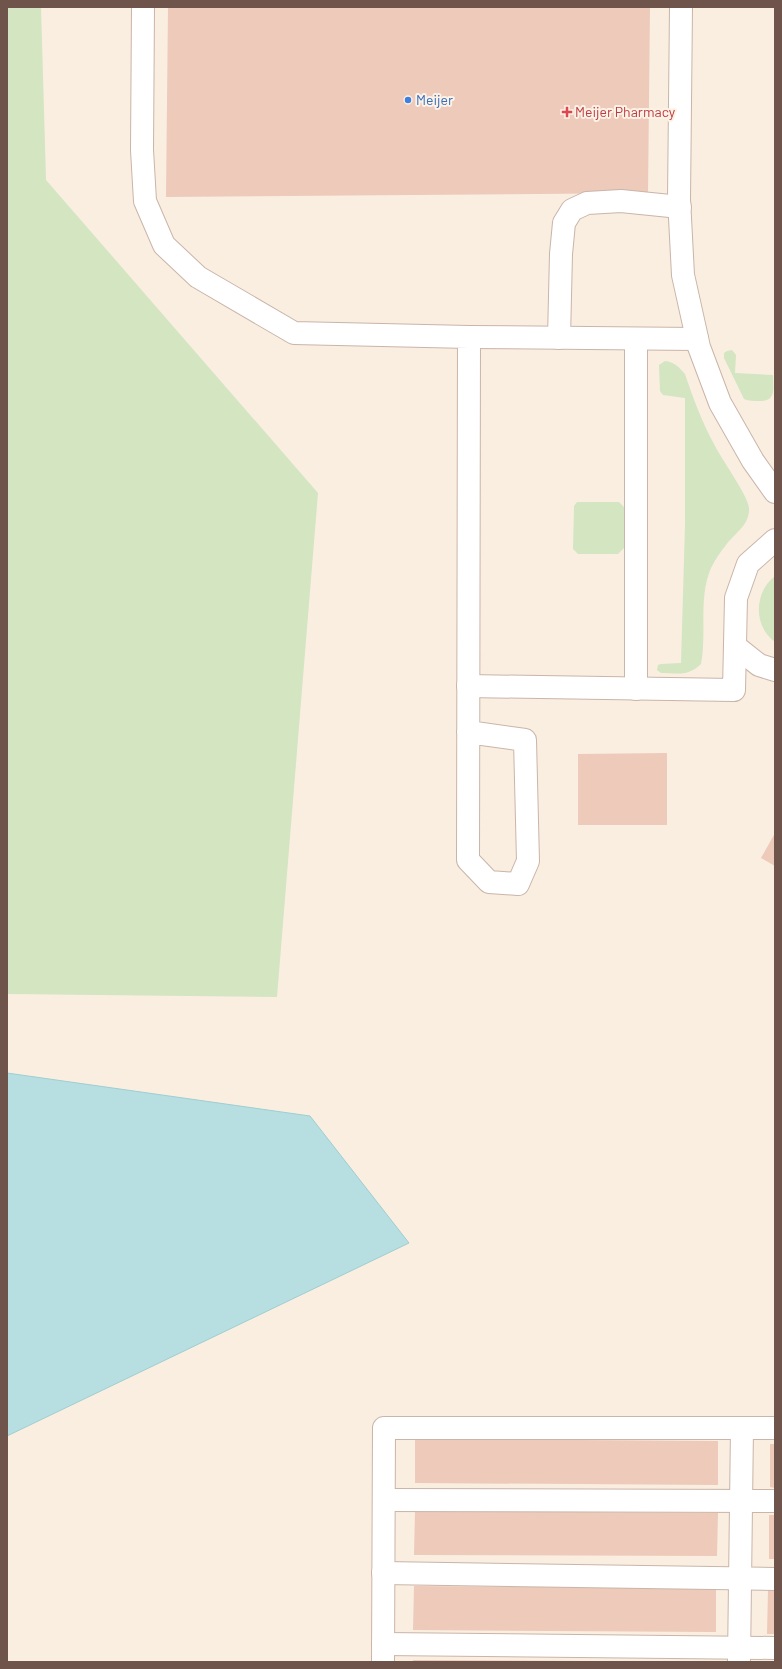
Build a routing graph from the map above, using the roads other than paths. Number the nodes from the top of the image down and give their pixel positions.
1 (143, 7) edge
2 (681, 7) edge
3 (680, 207) junction
4 (469, 337) junction
5 (559, 338) junction
6 (636, 339) junction
7 (697, 339) junction
8 (775, 492) edge
9 (775, 540) edge
10 (735, 646) junction
11 (775, 670) edge
12 (468, 686) junction
13 (636, 689) junction
14 (468, 732) junction
15 (742, 1428) junction
16 (775, 1428) edge
17 (384, 1500) junction
18 (741, 1501) junction
19 (775, 1501) edge
20 (383, 1573) junction
21 (740, 1578) junction
22 (775, 1579) edge
23 (775, 1648) edge
24 (383, 1653) edge
25 (739, 1655) edge

1 - 4 lane
2 - 3 lane
3 - 5 lane
3 - 7 lane
4 - 5 lane
4 - 12 lane
5 - 6 lane
6 - 7 lane
6 - 13 lane
7 - 8 lane
9 - 10 lane
10 - 11 lane
10 - 13 lane
12 - 13 lane
12 - 14 lane
14 - 14 lane
15 - 16 lane
15 - 17 lane
15 - 18 lane
17 - 18 lane
17 - 20 lane
18 - 19 lane
18 - 21 lane
20 - 21 lane
20 - 24 lane
21 - 22 lane
21 - 25 lane
23 - 25 lane
24 - 25 lane

